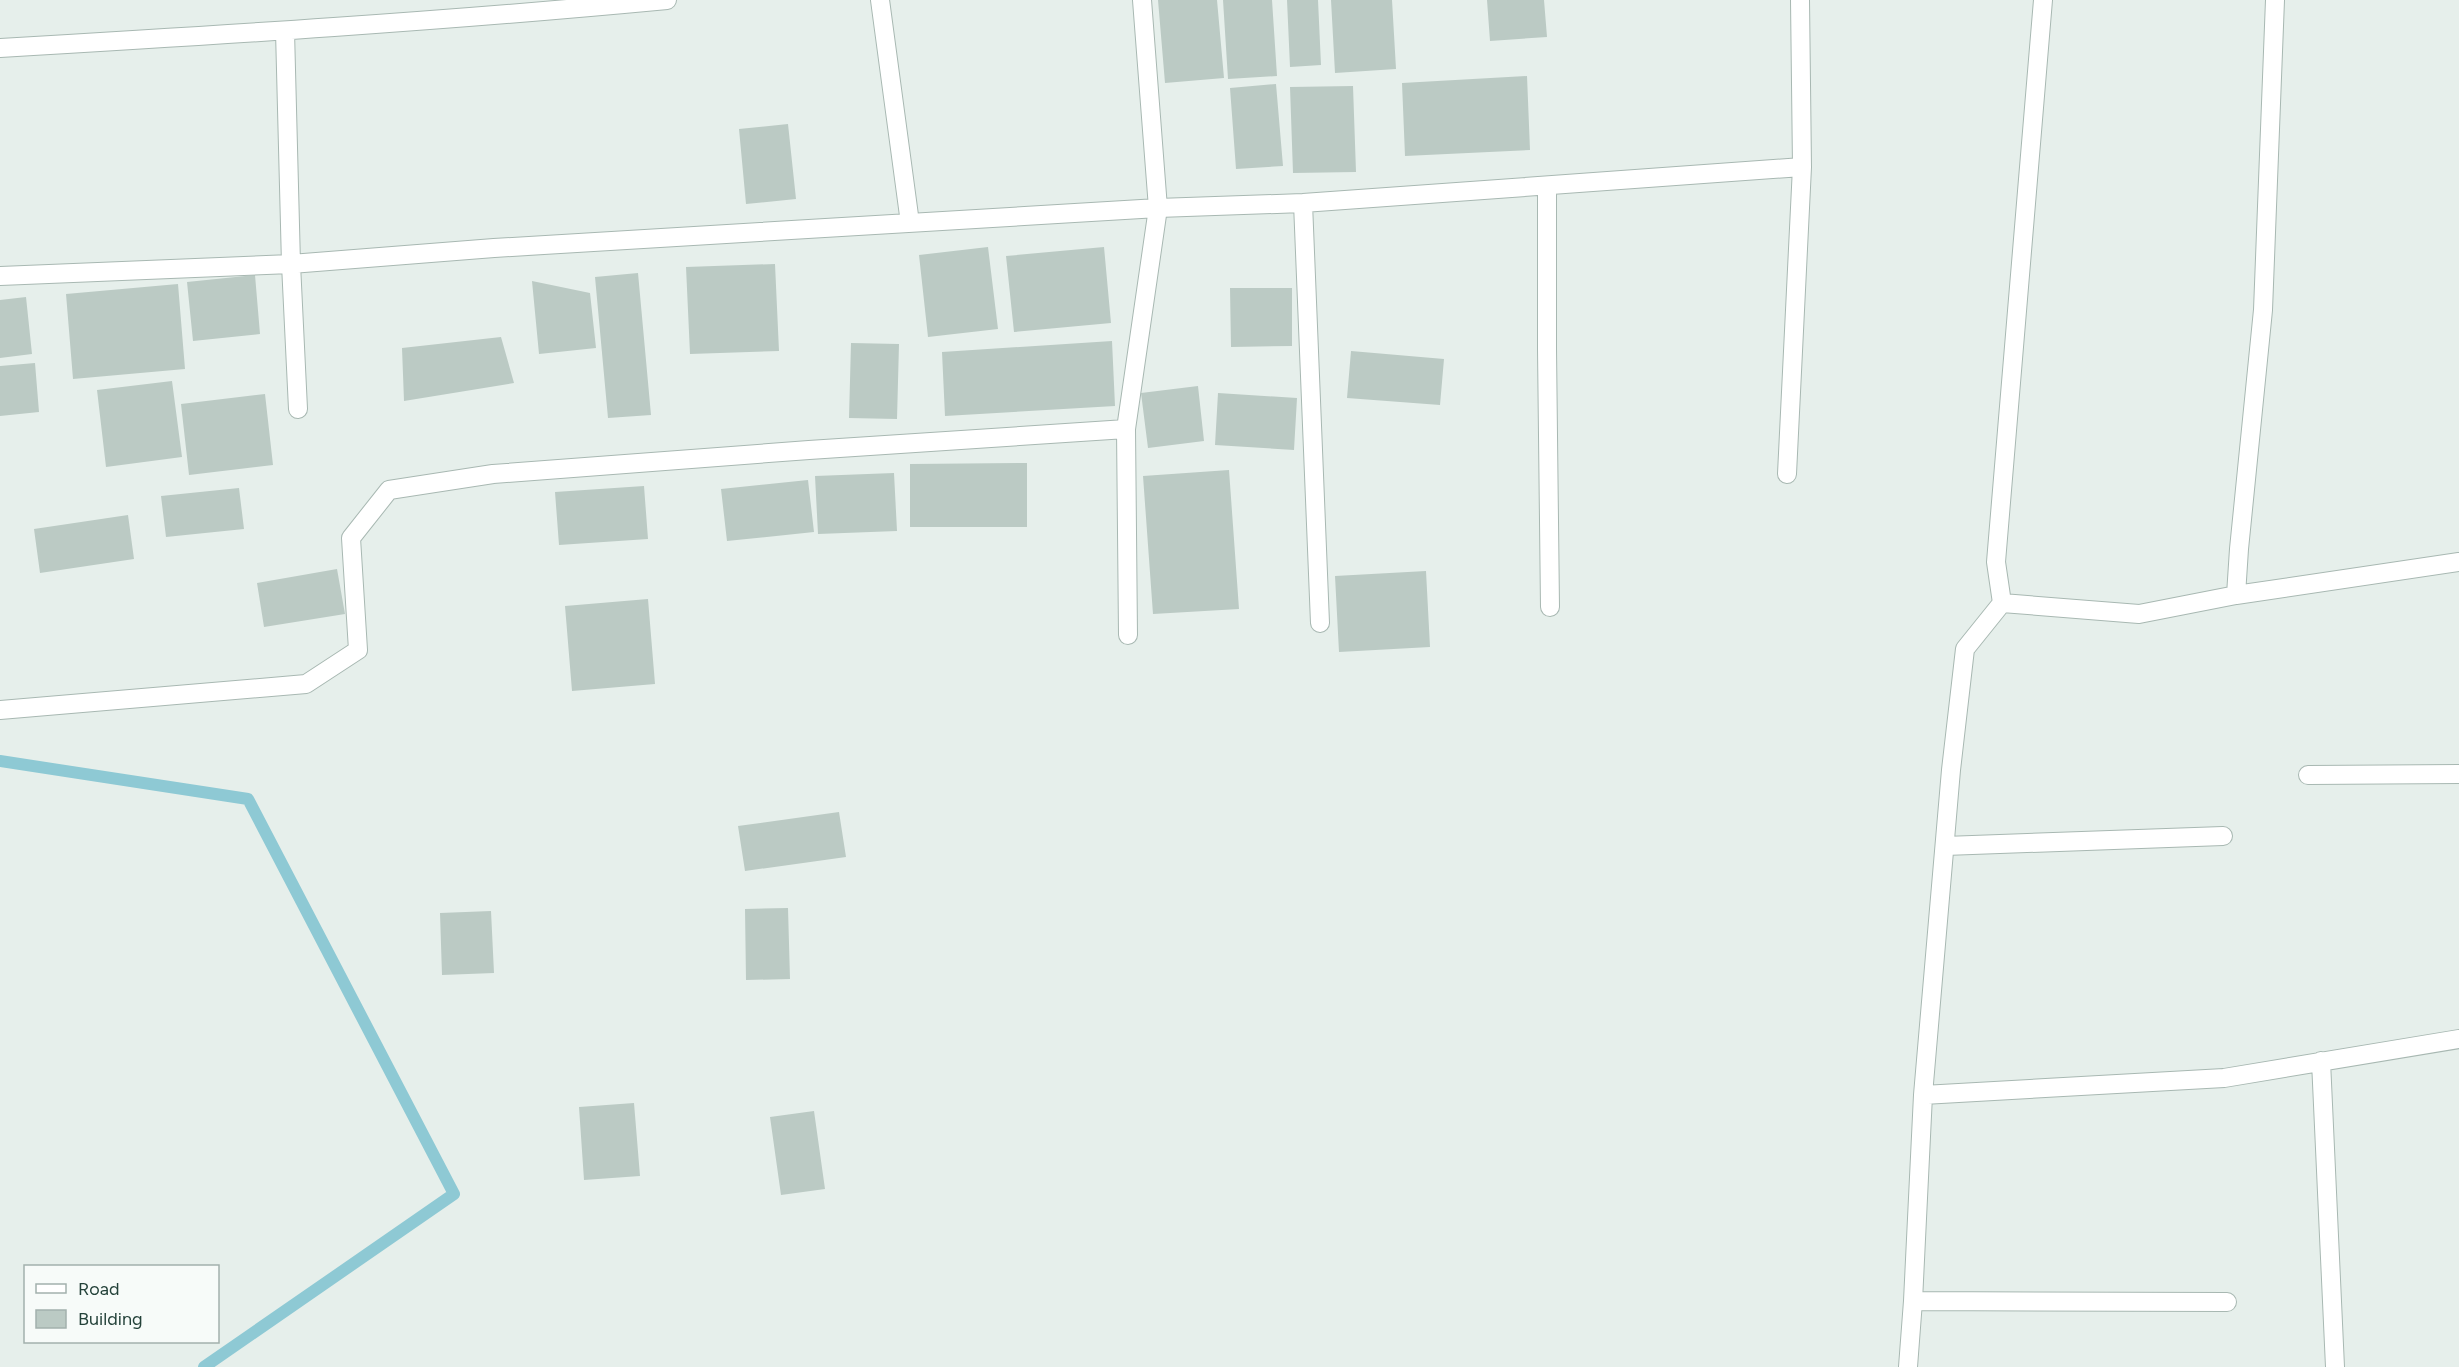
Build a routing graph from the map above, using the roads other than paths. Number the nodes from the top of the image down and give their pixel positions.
1 (667, 0) edge
2 (880, 0) edge
3 (1142, 0) edge
4 (1800, 0) edge
5 (2043, 0) edge
6 (2275, 0) edge
7 (285, 31) junction
8 (0, 48) edge
9 (1802, 167) junction
10 (1547, 186) junction
11 (1303, 203) junction
12 (1158, 208) junction
13 (910, 223) junction
14 (291, 264) junction
15 (0, 276) edge
16 (298, 409) dead end
17 (1126, 429) junction
18 (1787, 474) dead end
19 (2459, 562) edge
20 (2236, 596) junction
21 (2002, 603) junction
22 (1550, 607) dead end
23 (1320, 623) dead end
24 (1128, 635) dead end
25 (0, 710) edge
26 (2459, 774) edge
27 (2308, 775) dead end
28 (2223, 836) dead end
29 (1945, 846) junction
30 (2459, 1039) edge
31 (2321, 1061) junction
32 (1923, 1095) junction
33 (1912, 1301) junction
34 (2227, 1302) dead end
35 (1908, 1367) edge
36 (2335, 1367) edge

1 - 7 street
2 - 13 street
3 - 12 street
4 - 9 street
5 - 21 street
6 - 20 street
7 - 8 street
7 - 14 street
9 - 10 street
9 - 18 street
10 - 11 street
10 - 22 street
11 - 12 street
11 - 23 street
12 - 13 street
12 - 17 street
13 - 14 street
14 - 15 street
14 - 16 street
17 - 24 street
17 - 25 street
19 - 20 street
20 - 21 street
21 - 29 street
26 - 27 street
28 - 29 street
29 - 32 street
30 - 31 street
31 - 32 street
31 - 36 street
32 - 33 street
33 - 34 street
33 - 35 street

